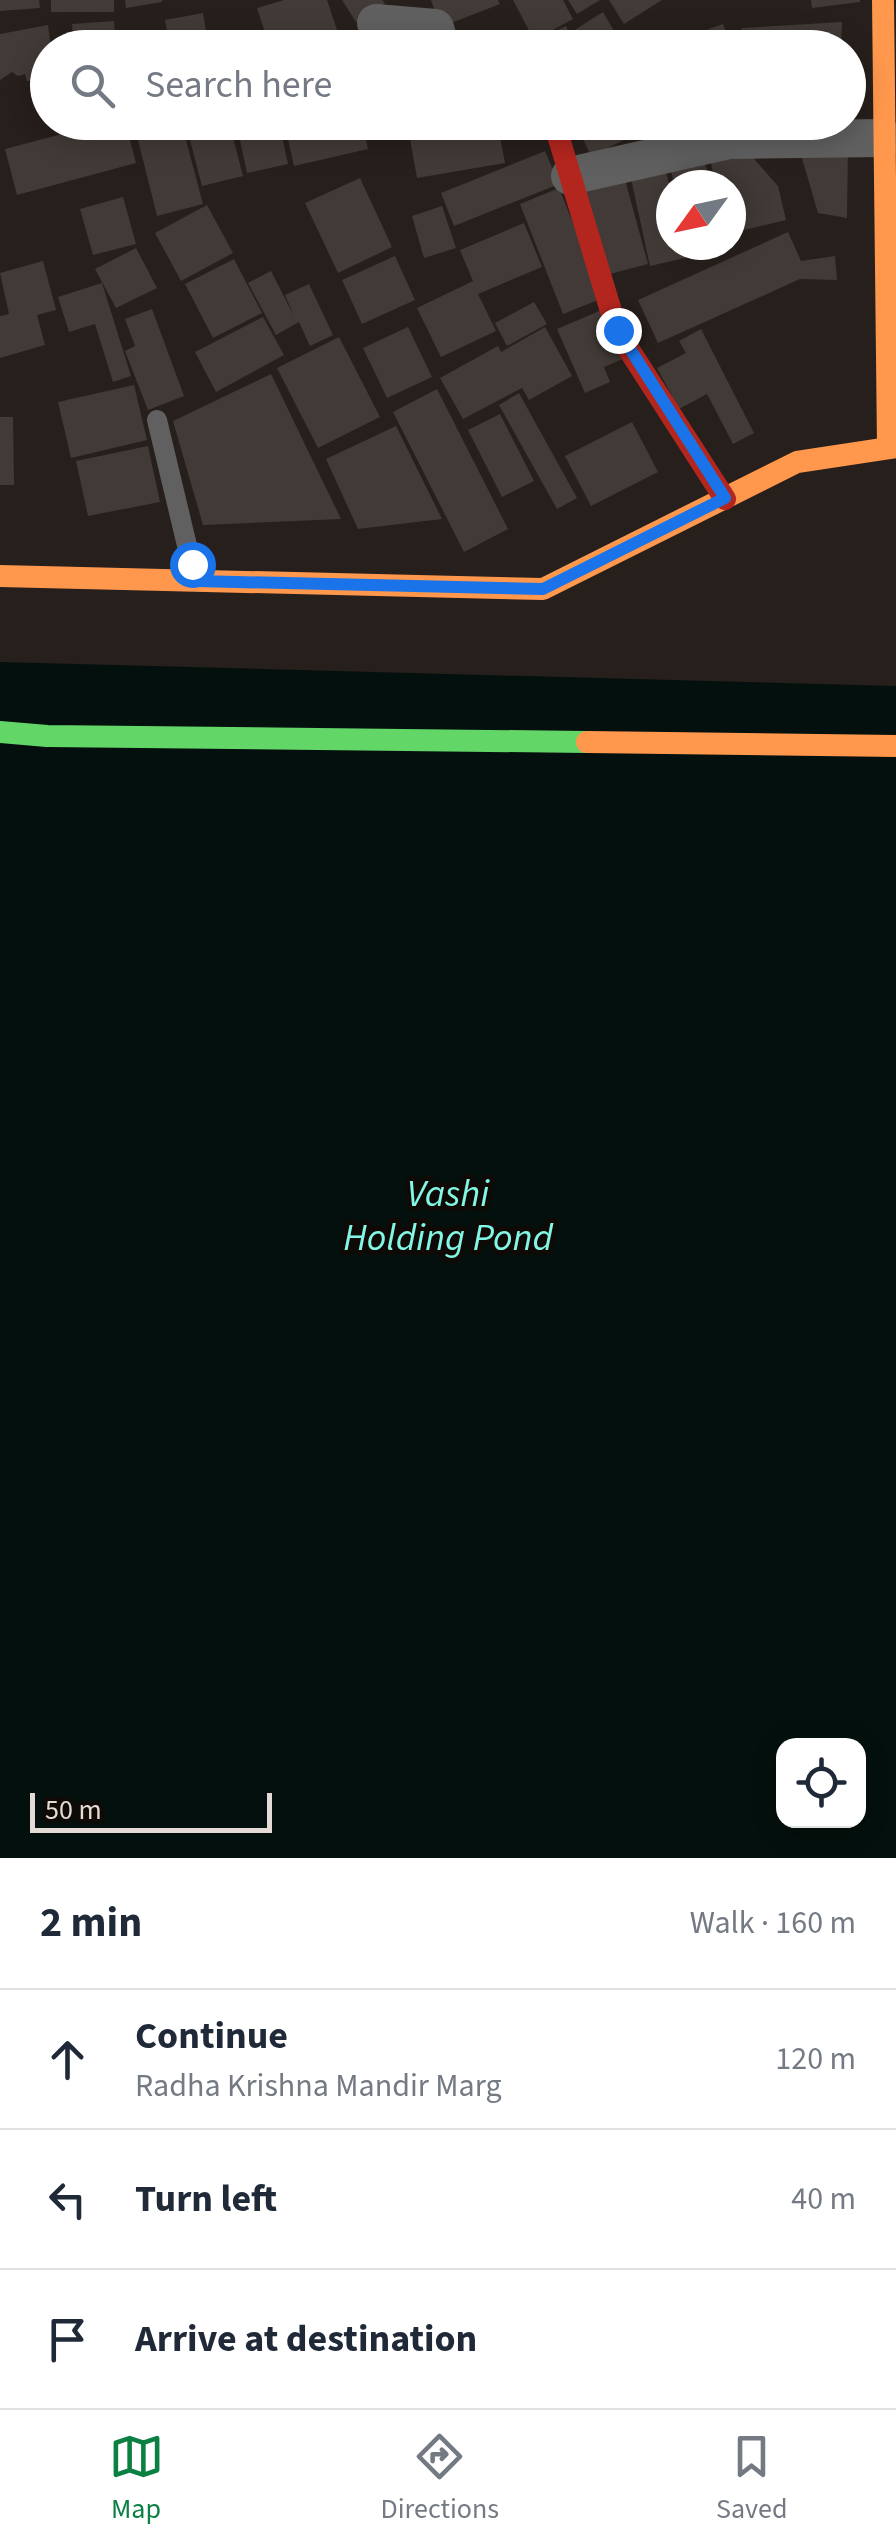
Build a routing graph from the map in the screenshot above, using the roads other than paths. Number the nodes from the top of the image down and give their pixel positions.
1 (883, 0) edge
2 (376, 23) dead end
3 (436, 30) edge
4 (866, 138) edge
5 (884, 138) junction
6 (559, 140) edge
7 (729, 140) edge
8 (570, 176) junction
9 (157, 420) dead end
10 (892, 447) edge
11 (725, 498) junction
12 (0, 576) edge
13 (196, 581) junction
14 (0, 732) edge
15 (896, 746) edge

1 - 5 street
2 - 3 street
4 - 5 street
5 - 10 street
6 - 8 street
7 - 8 street
8 - 11 street
9 - 13 lane
10 - 11 street
11 - 13 street
12 - 13 street
14 - 15 street

